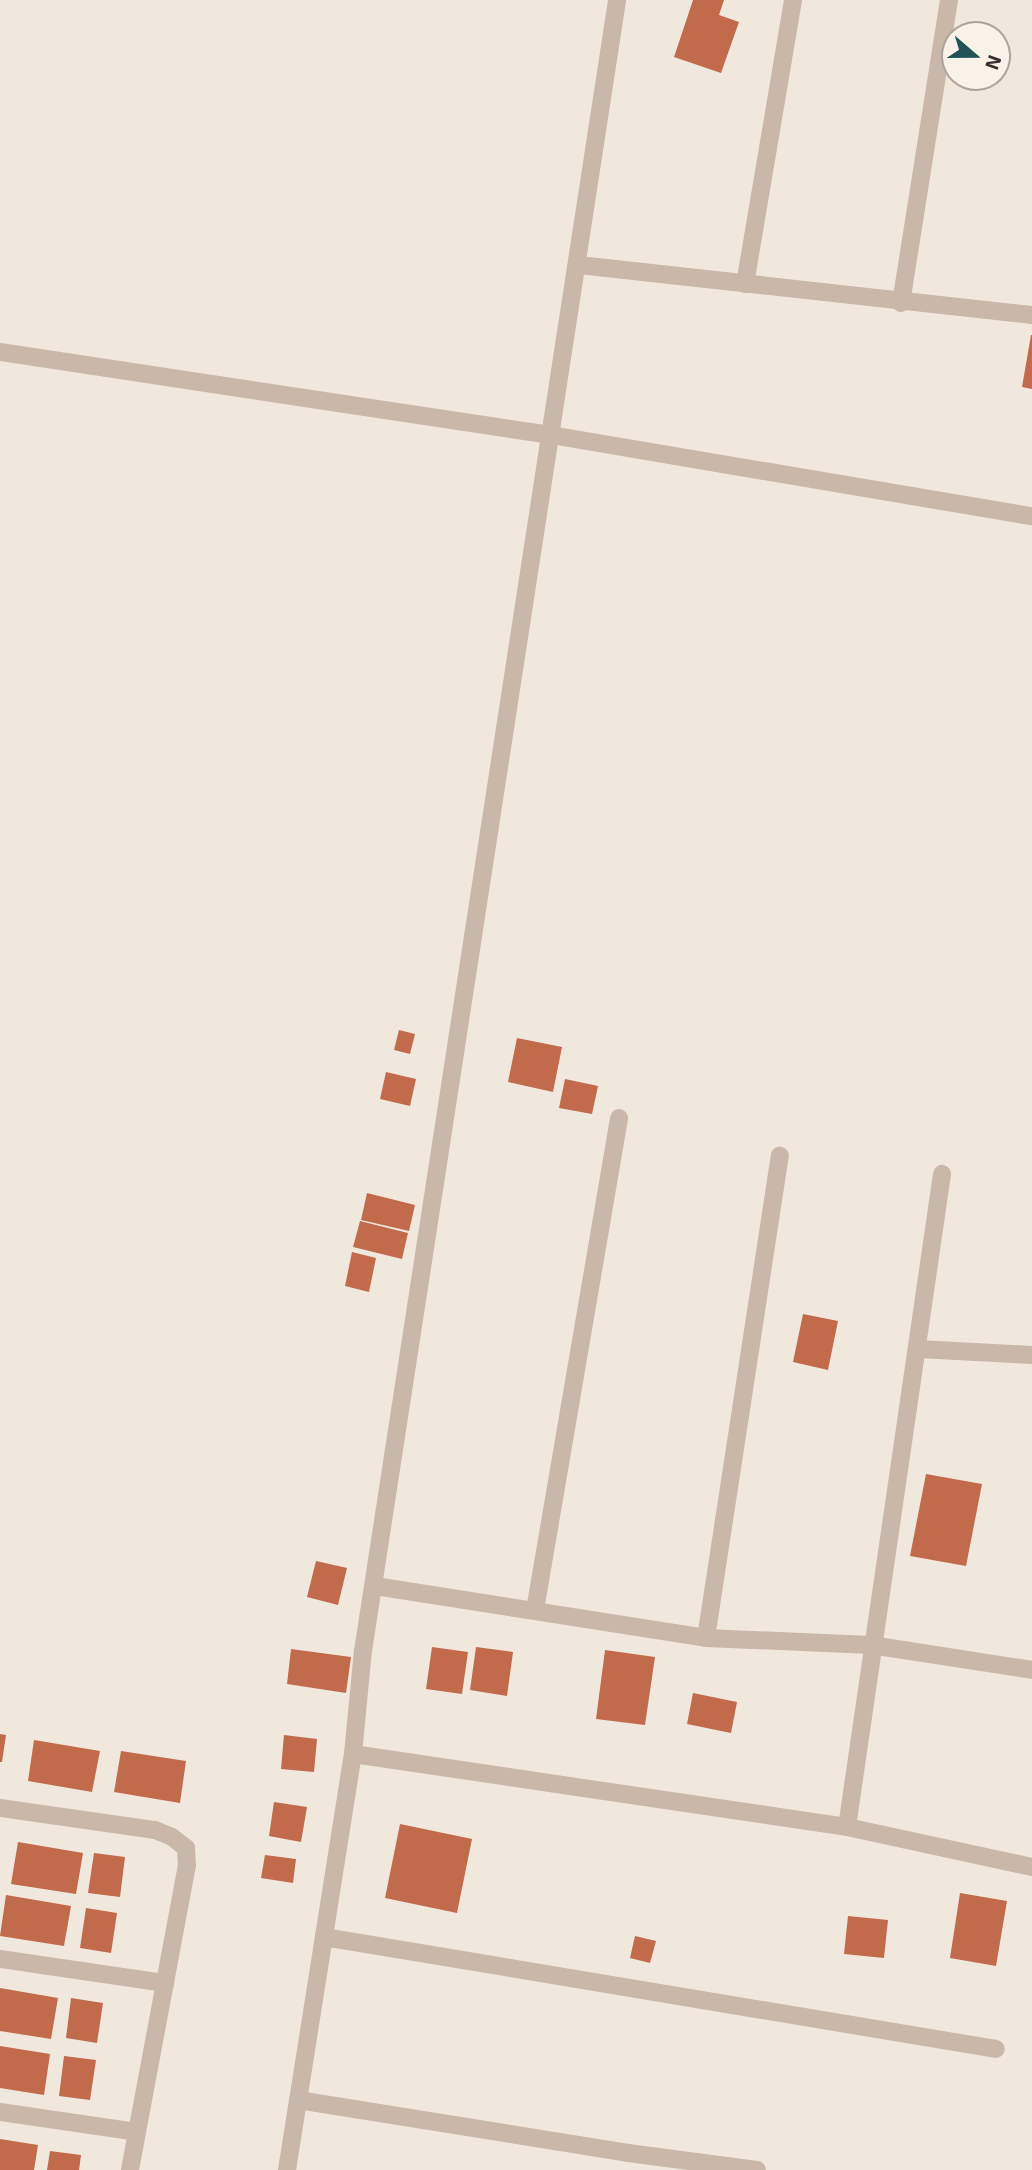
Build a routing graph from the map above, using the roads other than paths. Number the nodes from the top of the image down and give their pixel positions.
1 (617, 0) edge
2 (793, 0) edge
3 (949, 0) edge
4 (579, 265) junction
5 (745, 284) junction
6 (901, 303) junction
7 (1032, 315) edge
8 (0, 352) edge
9 (551, 435) junction
10 (1032, 516) edge
11 (620, 1118) dead end
12 (780, 1156) dead end
13 (942, 1174) dead end
14 (918, 1349) junction
15 (1032, 1354) edge
16 (374, 1586) junction
17 (535, 1610) junction
18 (706, 1638) junction
19 (872, 1645) junction
20 (1032, 1670) edge
21 (353, 1754) junction
22 (0, 1808) edge
23 (846, 1827) junction
24 (1032, 1867) edge
25 (324, 1937) junction
26 (0, 1959) edge
27 (165, 1983) junction
28 (996, 2049) dead end
29 (298, 2100) junction
30 (0, 2112) edge
31 (137, 2132) junction
32 (130, 2170) edge
33 (287, 2170) edge
34 (757, 2170) edge

1 - 4 street
2 - 5 street
3 - 6 street
4 - 5 street
4 - 9 street
5 - 6 street
6 - 7 street
8 - 9 street
9 - 10 street
9 - 16 street
11 - 17 street
12 - 18 street
13 - 14 street
14 - 15 street
14 - 19 street
16 - 17 street
16 - 21 street
17 - 18 street
18 - 19 street
19 - 20 street
19 - 23 street
21 - 23 street
21 - 25 street
22 - 27 street
23 - 24 street
25 - 28 street
25 - 29 street
26 - 27 street
27 - 31 street
29 - 33 street
29 - 34 street
30 - 31 street
31 - 32 street

